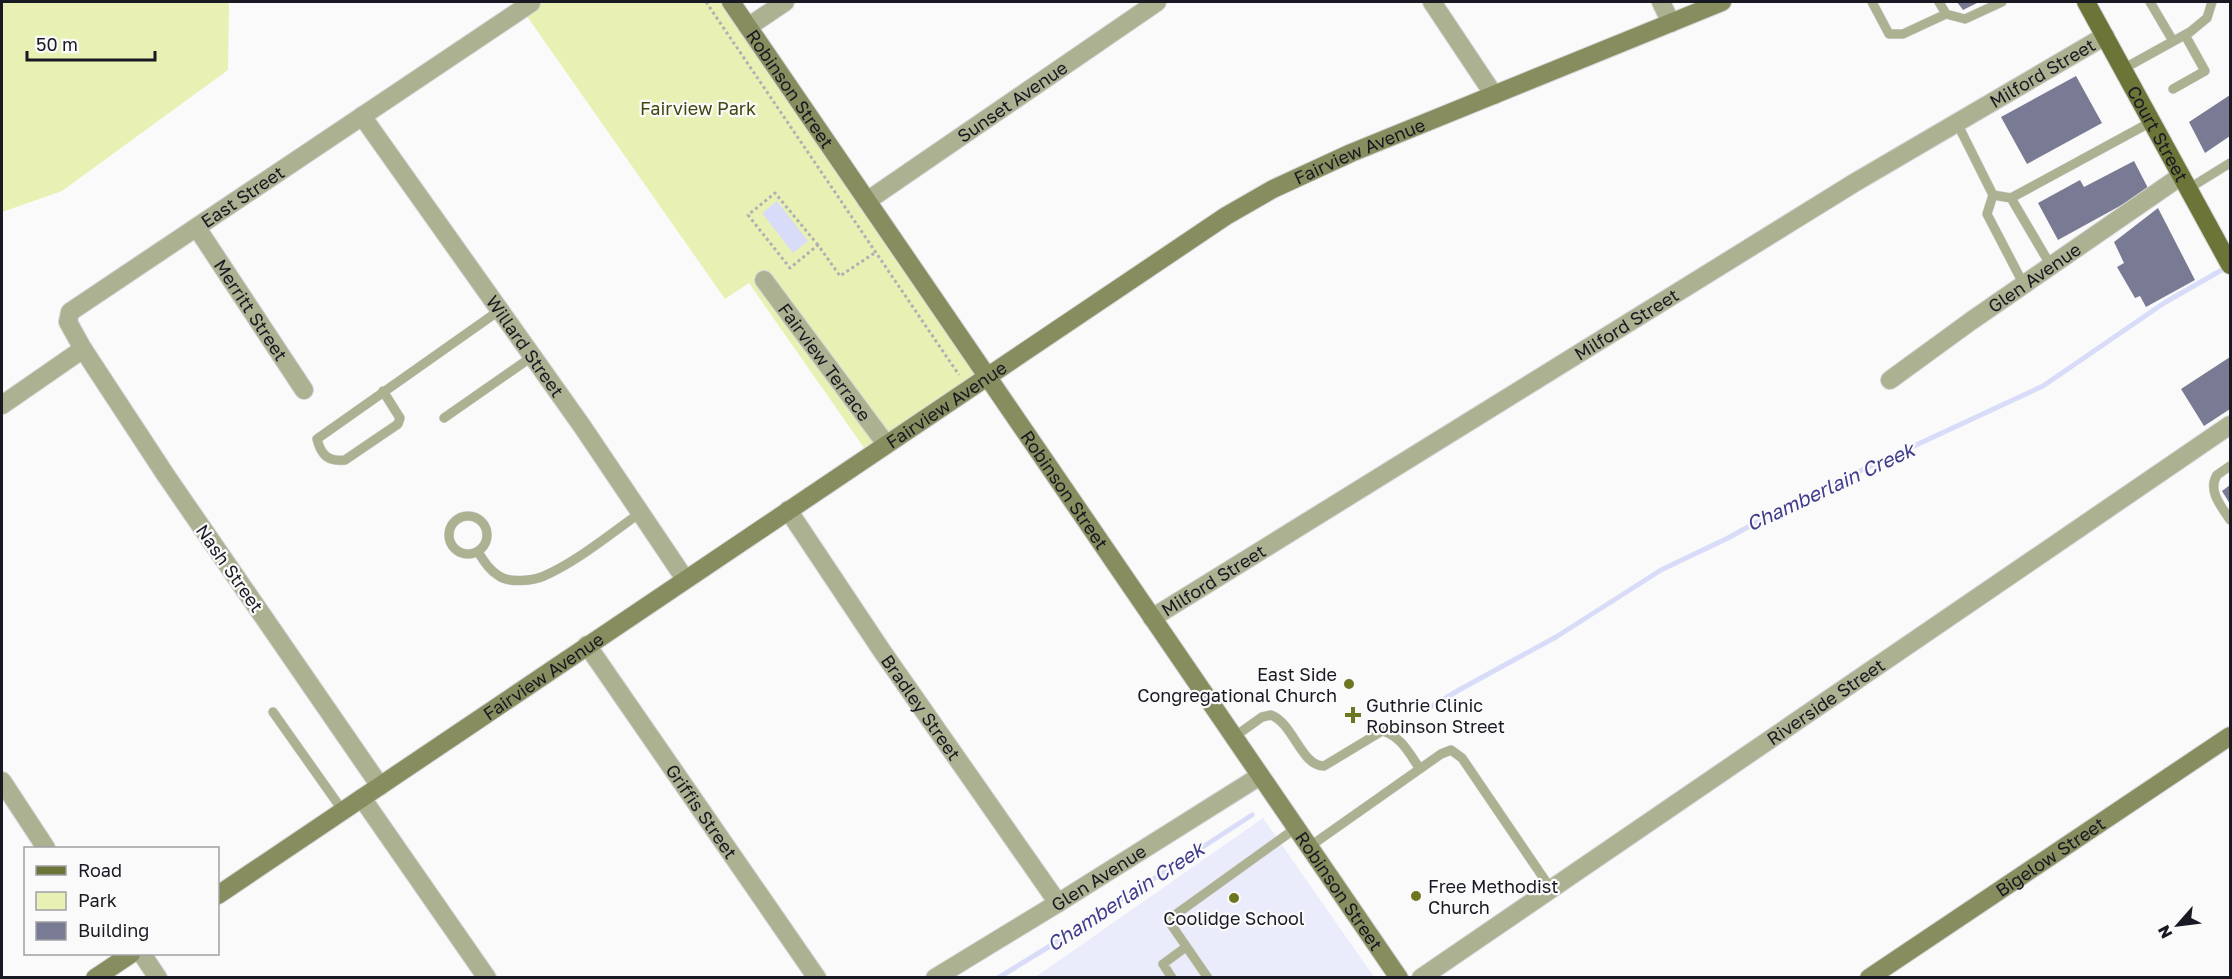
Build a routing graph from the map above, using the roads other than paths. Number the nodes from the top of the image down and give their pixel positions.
1 (731, 2) edge
2 (785, 2) edge
3 (1157, 2) edge
4 (1432, 2) edge
5 (1661, 2) edge
6 (1722, 2) edge
7 (1872, 2) edge
8 (1939, 2) edge
9 (2001, 2) edge
10 (2086, 2) edge
11 (2150, 2) edge
12 (2212, 2) edge
13 (531, 3) dead end
14 (1946, 14) junction
15 (1671, 23) junction
16 (748, 27) junction
17 (2185, 35) junction
18 (2105, 36) junction
19 (2173, 41) junction
20 (2123, 69) junction
21 (2173, 89) dead end
22 (1494, 95) junction
23 (362, 116) junction
24 (2151, 122) junction
25 (1957, 123) junction
26 (2230, 163) edge
27 (2185, 183) junction
28 (1993, 195) junction
29 (2011, 198) junction
30 (867, 201) junction
31 (197, 228) junction
32 (2230, 264) edge
33 (2051, 266) junction
34 (764, 280) dead end
35 (2024, 285) junction
36 (500, 310) junction
37 (84, 349) junction
38 (532, 356) junction
39 (987, 377) junction
40 (1890, 380) dead end
41 (304, 390) dead end
42 (383, 391) junction
43 (2, 405) edge
44 (444, 418) dead end
45 (2230, 425) edge
46 (886, 444) junction
47 (2230, 466) edge
48 (788, 510) junction
49 (640, 513) junction
50 (2230, 520) edge
51 (478, 552) junction
52 (685, 579) junction
53 (1152, 618) junction
54 (587, 645) junction
55 (273, 712) dead end
56 (2230, 736) edge
57 (1234, 737) junction
58 (1420, 769) junction
59 (1260, 776) junction
60 (2, 781) edge
61 (380, 786) junction
62 (362, 798) junction
63 (343, 811) junction
64 (1296, 828) junction
65 (45, 847) edge
66 (1309, 847) junction
67 (1551, 889) junction
68 (219, 895) edge
69 (1058, 903) junction
70 (1186, 947) junction
71 (143, 955) edge
72 (122, 956) edge
73 (95, 978) edge
74 (158, 978) edge
75 (487, 978) edge
76 (817, 978) edge
77 (935, 978) edge
78 (1172, 978) edge
79 (1208, 978) edge
80 (1399, 978) edge
81 (1421, 978) edge
82 (1869, 978) edge

1 - 16 street, Robinson Street
2 - 16 street
3 - 30 street, Sunset Avenue
4 - 22 street
5 - 15 street
6 - 15 street, Fairview Avenue
7 - 14 lane
8 - 14 lane
9 - 14 lane
10 - 18 main road, Court Street
11 - 19 lane
12 - 17 lane
13 - 23 street, East Street
15 - 22 street, Fairview Avenue
16 - 30 street, Robinson Street
17 - 19 lane
17 - 21 lane
18 - 20 main road, Court Street
18 - 25 street, Milford Street
19 - 20 lane
20 - 24 main road, Court Street
22 - 39 street, Fairview Avenue
23 - 31 street, East Street
23 - 36 street, Willard Street
24 - 27 main road, Court Street
24 - 29 lane
25 - 28 lane
25 - 53 street, Milford Street
26 - 27 lane
27 - 32 main road, Court Street
27 - 33 street, Glen Avenue
28 - 29 lane
28 - 35 lane
29 - 33 lane
30 - 39 street, Robinson Street
31 - 37 street, East Street
31 - 41 street, Merritt Street
33 - 35 street, Glen Avenue
34 - 46 street, Fairview Terrace
35 - 40 street, Glen Avenue
36 - 38 street, Willard Street
36 - 42 lane
37 - 43 street
37 - 61 street, Nash Street
38 - 44 lane
38 - 49 street, Willard Street
39 - 46 street, Fairview Avenue
39 - 53 street, Robinson Street
42 - 42 lane
45 - 67 street, Riverside Street
46 - 48 street, Fairview Avenue
47 - 50 lane
48 - 52 street, Fairview Avenue
48 - 69 street, Bradley Street
49 - 51 lane
49 - 52 street, Willard Street
51 - 51 lane
52 - 54 street, Fairview Avenue
53 - 57 street, Robinson Street
54 - 61 street, Fairview Avenue
54 - 76 street, Griffis Street
55 - 63 lane
56 - 82 street, Bigelow Street
57 - 58 lane
57 - 59 street, Robinson Street
58 - 66 lane
58 - 67 lane
59 - 64 street, Robinson Street
59 - 69 street, Glen Avenue
60 - 65 street
61 - 62 street, Fairview Avenue
62 - 63 street, Fairview Avenue
62 - 75 street
63 - 68 street, Fairview Avenue
64 - 66 street, Robinson Street
64 - 70 lane
66 - 80 street, Robinson Street
67 - 81 street, Riverside Street
69 - 77 street, Glen Avenue
70 - 78 lane
70 - 79 lane
71 - 74 street
72 - 73 street

